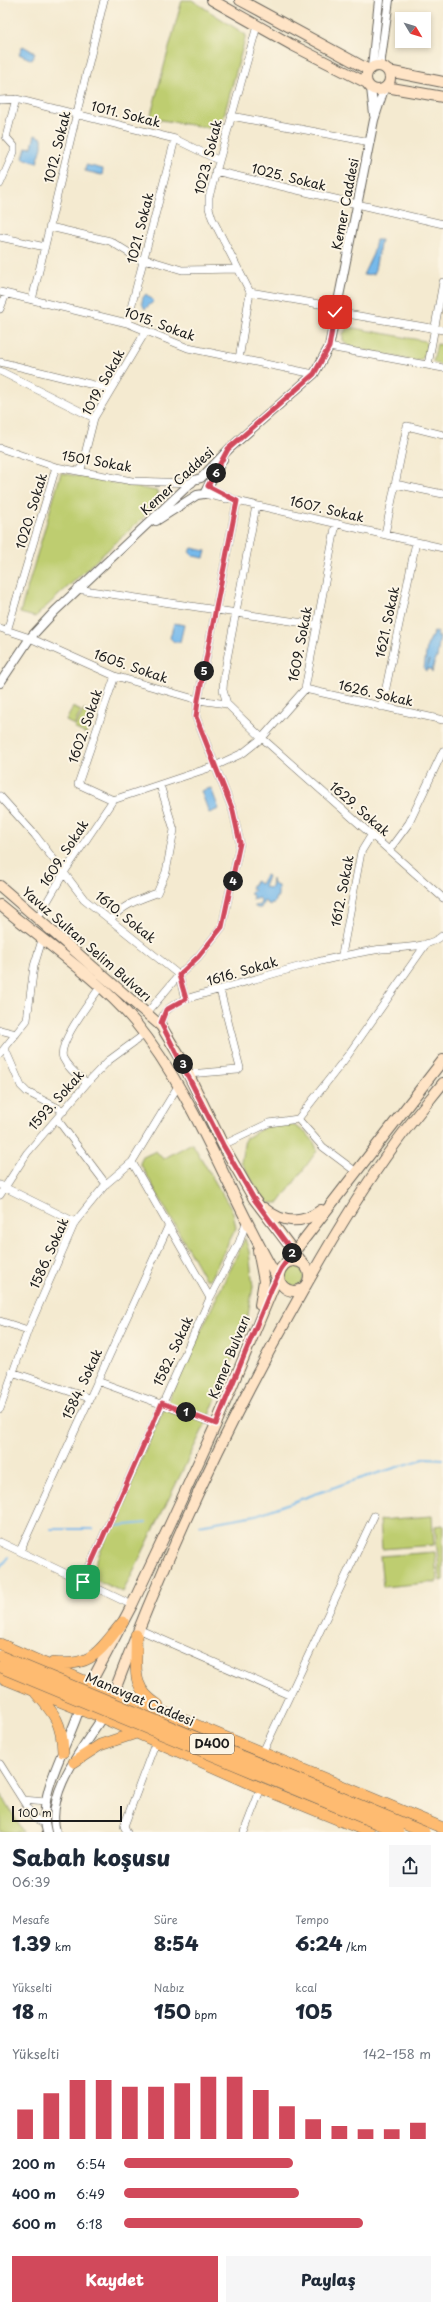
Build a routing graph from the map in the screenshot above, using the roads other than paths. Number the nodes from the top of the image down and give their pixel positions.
1 (104, 0) edge
2 (212, 0) edge
3 (240, 0) edge
4 (379, 0) edge
5 (389, 0) edge
6 (257, 26) junction
7 (377, 69) junction
8 (443, 82) edge
9 (369, 86) junction
10 (385, 88) junction
11 (443, 96) edge
12 (16, 99) junction
13 (0, 100) edge
14 (77, 114) junction
15 (231, 116) junction
16 (374, 120) junction
17 (175, 139) junction
18 (370, 142) junction
19 (218, 160) junction
20 (215, 171) junction
21 (0, 184) edge
22 (356, 205) junction
23 (443, 224) edge
24 (50, 227) junction
25 (0, 237) edge
26 (45, 247) junction
27 (144, 262) junction
28 (238, 268) junction
29 (443, 282) edge
30 (250, 292) junction
31 (3, 293) edge
32 (32, 300) junction
33 (0, 309) edge
34 (336, 309) junction
35 (127, 324) junction
36 (434, 329) junction
37 (443, 330) edge
38 (146, 331) junction
39 (329, 347) junction
40 (239, 359) junction
41 (0, 362) edge
42 (428, 365) junction
43 (443, 368) edge
44 (0, 371) edge
45 (314, 374) junction
46 (110, 389) junction
47 (94, 418) junction
48 (443, 435) edge
49 (0, 448) edge
50 (228, 449) junction
51 (56, 467) junction
52 (81, 470) junction
53 (201, 478) junction
54 (192, 483) junction
55 (395, 484) junction
56 (208, 486) junction
57 (443, 494) edge
58 (201, 495) junction
59 (237, 501) junction
60 (256, 506) junction
61 (336, 523) junction
62 (140, 531) junction
63 (385, 534) junction
64 (416, 542) junction
65 (443, 548) edge
66 (77, 589) junction
67 (216, 609) junction
68 (235, 612) junction
69 (317, 625) junction
70 (4, 629) edge
71 (30, 638) junction
72 (115, 676) junction
73 (0, 683) edge
74 (305, 689) junction
75 (198, 700) junction
76 (227, 704) junction
77 (382, 707) junction
78 (443, 720) edge
79 (262, 738) junction
80 (443, 751) edge
81 (214, 766) junction
82 (160, 785) junction
83 (0, 796) edge
84 (113, 800) junction
85 (372, 834) junction
86 (389, 850) junction
87 (65, 871) junction
88 (0, 886) edge
89 (443, 898) edge
90 (0, 905) edge
91 (36, 919) junction
92 (110, 920) junction
93 (443, 935) edge
94 (42, 940) junction
95 (426, 944) junction
96 (342, 955) junction
97 (179, 975) junction
98 (100, 987) junction
99 (220, 990) junction
100 (186, 999) junction
101 (147, 1013) junction
102 (161, 1026) junction
103 (0, 1030) edge
104 (16, 1034) junction
105 (145, 1034) junction
106 (2, 1052) edge
107 (443, 1060) edge
108 (188, 1074) junction
109 (87, 1083) junction
110 (443, 1083) edge
111 (178, 1086) junction
112 (64, 1111) junction
113 (57, 1119) junction
114 (298, 1119) junction
115 (223, 1145) junction
116 (132, 1162) junction
117 (355, 1171) junction
118 (106, 1184) junction
119 (2, 1186) edge
120 (0, 1195) edge
121 (254, 1199) junction
122 (334, 1200) junction
123 (247, 1220) junction
124 (75, 1222) junction
125 (168, 1228) junction
126 (255, 1236) junction
127 (293, 1252) junction
128 (305, 1266) junction
129 (279, 1276) junction
130 (306, 1284) junction
131 (210, 1298) junction
132 (0, 1322) edge
133 (257, 1324) junction
134 (28, 1330) junction
135 (12, 1372) junction
136 (97, 1381) junction
137 (88, 1398) junction
138 (162, 1403) junction
139 (0, 1409) edge
140 (216, 1424) junction
141 (374, 1516) dead end
142 (0, 1542) edge
143 (20, 1551) junction
144 (83, 1582) junction
145 (132, 1605) junction
146 (123, 1622) junction
147 (137, 1632) junction
148 (0, 1644) edge
149 (0, 1656) edge
150 (45, 1663) junction
151 (0, 1667) edge
152 (0, 1677) edge
153 (34, 1691) junction
154 (289, 1695) junction
155 (97, 1701) junction
156 (179, 1718) junction
157 (136, 1733) junction
158 (156, 1741) junction
159 (63, 1752) junction
160 (263, 1752) junction
161 (74, 1762) junction
162 (0, 1764) edge
163 (261, 1788) junction
164 (23, 1800) junction
165 (46, 1802) junction
166 (44, 1823) junction
167 (443, 1828) edge
168 (46, 1832) edge
169 (56, 1832) edge
170 (127, 1832) edge
171 (244, 1832) edge
172 (369, 1832) edge
173 (398, 1832) edge
174 (424, 1832) edge

1 - 14 street, 1012. Sokak
2 - 6 main road
3 - 7 main road
4 - 7 street
5 - 7 street
6 - 9 main road
6 - 15 street, 1023. Sokak
7 - 8 main road
7 - 9 main road
7 - 10 main road
9 - 10 main road
9 - 16 street
10 - 11 main road
10 - 16 street
12 - 13 street, 1011. Sokak
12 - 14 street, 1011. Sokak
12 - 21 street
14 - 17 street, 1011. Sokak
14 - 24 street, 1012. Sokak
15 - 18 street
15 - 19 street, 1023. Sokak
16 - 18 street, Kemer Caddesi
17 - 19 street, 1011. Sokak
17 - 27 street, 1021. Sokak
18 - 22 street, Kemer Caddesi
19 - 20 street, 1023. Sokak
20 - 22 street, 1025. Sokak
20 - 28 street, 1023. Sokak
22 - 23 street, 1025. Sokak
22 - 34 street, Kemer Caddesi
24 - 26 street, 1012. Sokak
24 - 27 street
25 - 26 street
26 - 32 street, 1012. Sokak
27 - 28 street
27 - 35 street, 1021. Sokak
28 - 30 street, 1023. Sokak
29 - 36 street
30 - 34 street
30 - 40 street
31 - 32 street, 1015. Sokak
31 - 33 street
32 - 35 street, 1015. Sokak
34 - 36 street
34 - 39 street, Kemer Caddesi
35 - 38 street, 1015. Sokak
36 - 37 street
36 - 42 street
38 - 40 street, 1015. Sokak
38 - 46 street, 1019. Sokak
39 - 42 street
39 - 45 street, Kemer Caddesi
40 - 45 street, 1015. Sokak
41 - 46 street
42 - 43 street
44 - 47 street
45 - 50 street, Kemer Caddesi
46 - 47 street, 1019. Sokak
47 - 52 street, 1019. Sokak
48 - 55 street
49 - 51 street, 1501 Sokak
50 - 53 street, Kemer Caddesi
50 - 56 street
51 - 52 street, 1501 Sokak
51 - 70 street, 1020. Sokak
52 - 54 street, 1501 Sokak
53 - 54 street, Kemer Caddesi
53 - 56 street
54 - 58 street
54 - 62 street, Kemer Caddesi
55 - 57 street
55 - 63 street
56 - 58 street
56 - 59 street, 1607. Sokak
58 - 59 street
58 - 62 street
59 - 60 street, 1607. Sokak
59 - 67 street
60 - 61 street, 1607. Sokak
60 - 68 street
61 - 63 street, 1607. Sokak
61 - 69 street, 1609. Sokak
62 - 66 street, Kemer Caddesi
63 - 64 street, 1607. Sokak
64 - 65 street, 1607. Sokak
64 - 77 street, 1621. Sokak
66 - 67 street
66 - 71 street, Kemer Caddesi
67 - 68 street
67 - 75 street
68 - 69 street
68 - 76 street
69 - 74 street, 1609. Sokak
70 - 71 street, 1605. Sokak
71 - 72 street, 1605. Sokak
71 - 73 street, Kemer Caddesi
72 - 75 street, 1605. Sokak
72 - 84 street, 1602. Sokak
74 - 77 street, 1626. Sokak
74 - 79 street, 1609. Sokak
75 - 76 street, 1605. Sokak
75 - 81 street
76 - 79 street, 1629. Sokak
77 - 78 street, 1626. Sokak
79 - 81 street, 1609. Sokak
79 - 85 street, 1629. Sokak
80 - 86 street
81 - 82 street, 1609. Sokak
81 - 97 street
82 - 84 street, 1609. Sokak
82 - 92 street
83 - 87 street, 1610. Sokak
84 - 87 street, 1609. Sokak
85 - 86 street, 1629. Sokak
85 - 96 street, 1612. Sokak
86 - 89 street, 1629. Sokak
87 - 91 street, 1609. Sokak
87 - 92 street, 1610. Sokak
88 - 91 main road, Yavuz Sultan Selim Bulvarı
90 - 94 main road, Yavuz Sultan Selim Bulvarı
91 - 101 main road, Yavuz Sultan Selim Bulvarı
92 - 97 street, 1610. Sokak
93 - 95 street
94 - 98 main road, Yavuz Sultan Selim Bulvarı
94 - 104 street
95 - 96 street, 1616. Sokak
95 - 114 street
96 - 99 street, 1616. Sokak
97 - 100 street
97 - 101 street
98 - 105 main road, Yavuz Sultan Selim Bulvarı
98 - 109 street
99 - 100 street, 1616. Sokak
99 - 108 street
100 - 102 street, 1616. Sokak
101 - 102 main road, Yavuz Sultan Selim Bulvarı
102 - 108 main road, Yavuz Sultan Selim Bulvarı
103 - 104 street
104 - 106 street
105 - 109 street, 1593. Sokak
105 - 111 main road, Yavuz Sultan Selim Bulvarı
106 - 112 street
107 - 117 main road, Kemer Bulvarı
108 - 115 main road, Yavuz Sultan Selim Bulvarı
109 - 112 street, 1593. Sokak
110 - 130 main road, Kemer Bulvarı
111 - 116 street, 1586. Sokak
111 - 123 main road, Yavuz Sultan Selim Bulvarı
112 - 113 street, 1593. Sokak
113 - 118 street
113 - 119 street, 1593. Sokak
114 - 115 street
114 - 117 street
115 - 121 main road, Yavuz Sultan Selim Bulvarı
116 - 118 street, 1586. Sokak
116 - 125 street
117 - 122 main road, Kemer Bulvarı
118 - 124 street, 1586. Sokak
119 - 120 street, 1593. Sokak
119 - 124 street
121 - 122 main road
121 - 127 main road, Yavuz Sultan Selim Bulvarı
122 - 127 main road, Kemer Bulvarı
123 - 126 main road, Yavuz Sultan Selim Bulvarı
123 - 131 street, 1582. Sokak
124 - 134 street, 1586. Sokak
125 - 131 street
125 - 136 street, 1584. Sokak
126 - 129 main road, Yavuz Sultan Selim Bulvarı
126 - 133 main road
127 - 128 main road, Yavuz Sultan Selim Bulvarı
127 - 129 main road, Kemer Bulvarı
128 - 129 main road
128 - 130 main road
129 - 130 main road
129 - 133 main road, Kemer Bulvarı
130 - 147 main road, Kemer Bulvarı
131 - 138 street, 1582. Sokak
132 - 134 street
133 - 140 main road, Kemer Bulvarı
134 - 135 street, 1586. Sokak
135 - 137 street
135 - 139 street, 1586. Sokak
136 - 137 street, 1584. Sokak
136 - 138 street
137 - 143 street, 1584. Sokak
138 - 140 street
138 - 144 street, 1582. Sokak
140 - 145 main road, Kemer Bulvarı
141 - 154 street
142 - 143 street
143 - 144 street
144 - 145 street
145 - 146 main road, Kemer Bulvarı
146 - 150 highway
146 - 155 main road, Kemer Bulvarı
147 - 154 street
147 - 155 main road, Kemer Bulvarı
147 - 156 highway
148 - 150 highway
149 - 174 highway, Manavgat Caddesi / D400, bridge
150 - 155 highway
151 - 173 highway, Manavgat Caddesi / D400, bridge
152 - 153 highway
153 - 155 highway
153 - 159 highway
154 - 160 street
155 - 156 highway
155 - 157 highway
155 - 159 street
155 - 161 street
156 - 160 highway
157 - 158 highway
157 - 161 highway
158 - 163 highway
158 - 170 street
159 - 165 street
160 - 167 highway
161 - 169 street
162 - 164 street
163 - 171 street
163 - 172 highway
164 - 165 street
164 - 166 street
165 - 166 street
166 - 168 street

